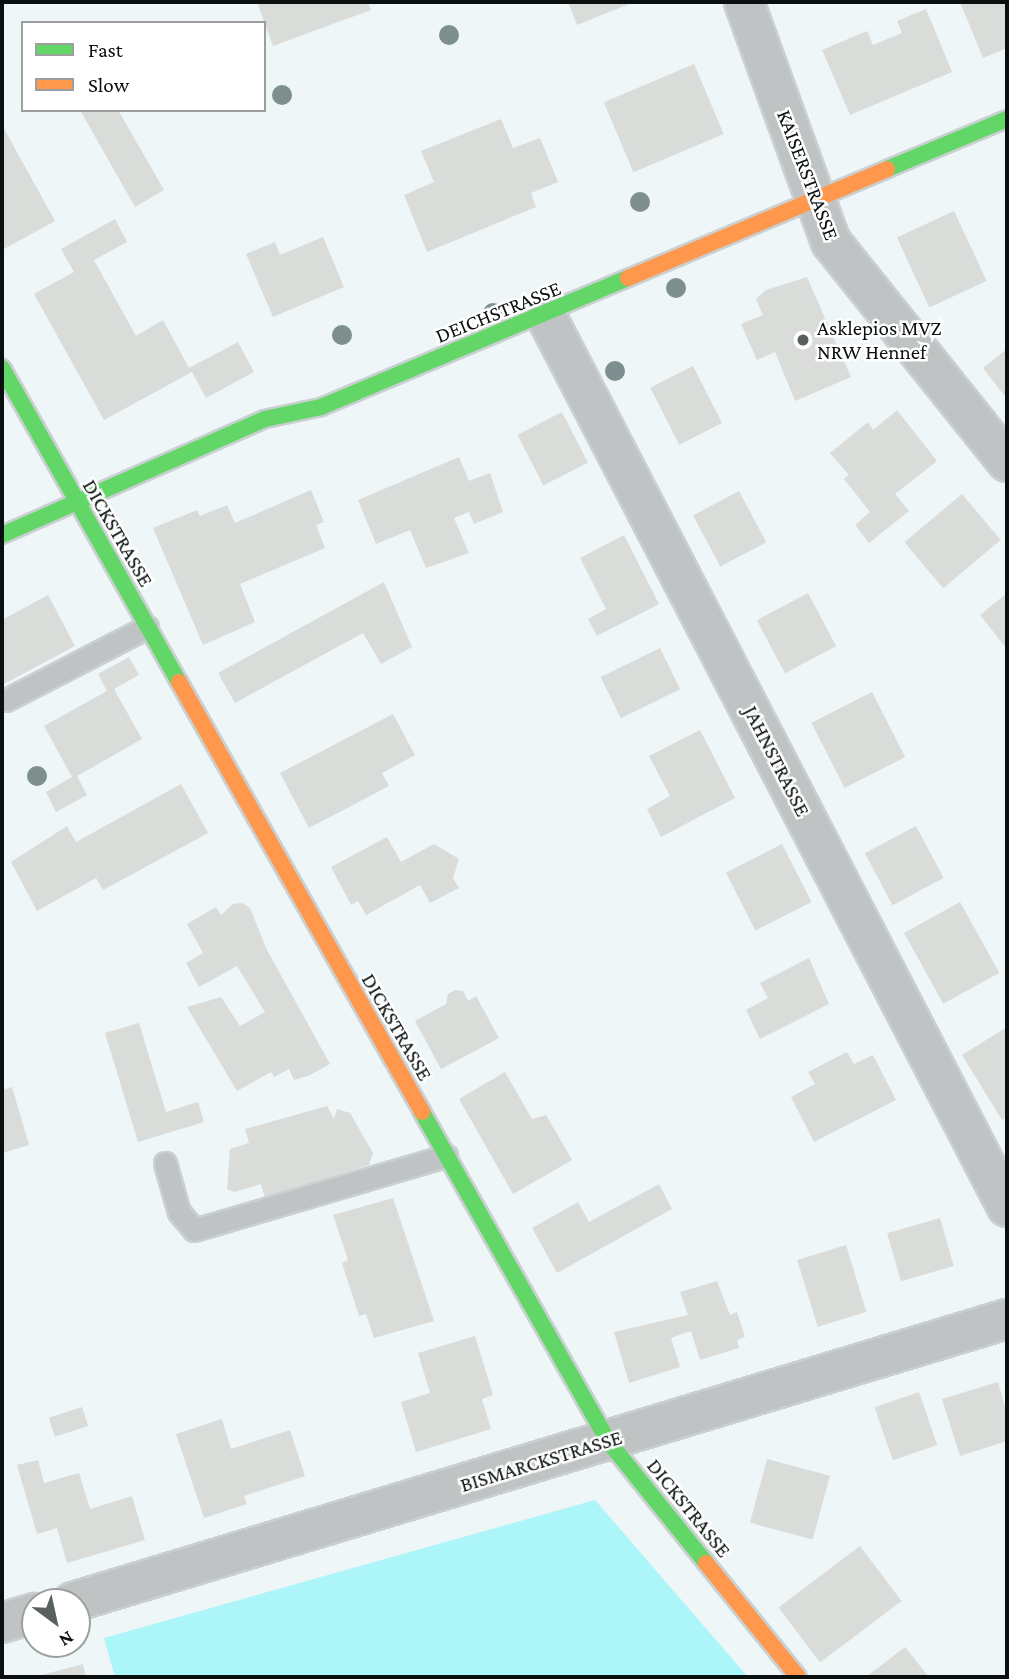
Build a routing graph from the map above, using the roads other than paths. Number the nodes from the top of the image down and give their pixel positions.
1 (744, 2) edge
2 (1007, 119) edge
3 (815, 199) junction
4 (546, 316) junction
5 (2, 368) edge
6 (1007, 463) edge
7 (77, 503) junction
8 (2, 535) edge
9 (147, 626) junction
10 (6, 700) dead end
11 (446, 1156) junction
12 (166, 1163) dead end
13 (1007, 1207) edge
14 (1007, 1319) edge
15 (608, 1441) junction
16 (91, 1597) edge
17 (21, 1617) edge
18 (2, 1623) edge
19 (798, 1677) edge

1 - 3 street, KAISERSTRASSE
2 - 3 street, DEICHSTRASSE
3 - 4 street, DEICHSTRASSE
3 - 6 street, KAISERSTRASSE
4 - 7 street, DEICHSTRASSE
4 - 13 street, JAHNSTRASSE
5 - 7 street, DICKSTRASSE
7 - 8 street, DEICHSTRASSE
7 - 9 street, DICKSTRASSE
9 - 10 lane
9 - 11 street, DICKSTRASSE
11 - 12 lane
11 - 15 street, DICKSTRASSE
14 - 15 street, BISMARCKSTRASSE
15 - 16 street, BISMARCKSTRASSE
15 - 19 street, DICKSTRASSE
17 - 18 street

